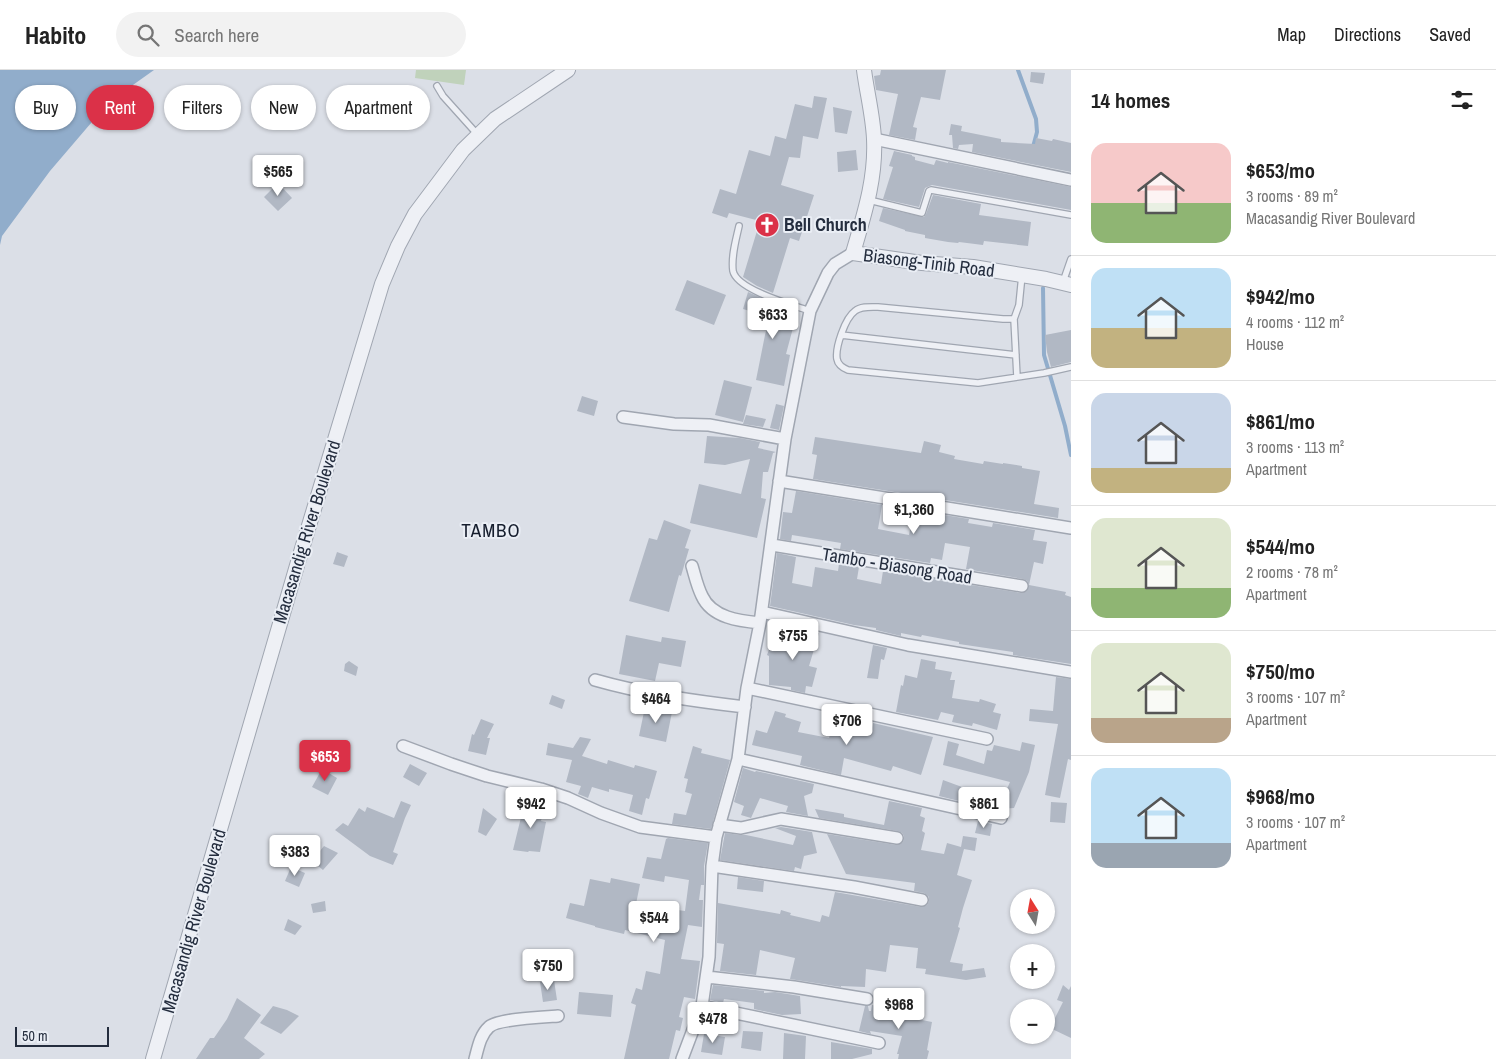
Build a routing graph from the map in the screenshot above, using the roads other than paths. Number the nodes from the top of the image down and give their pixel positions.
1 (568, 70) edge
2 (864, 70) edge
3 (437, 86) dead end
4 (478, 135) junction
5 (874, 139) junction
6 (1071, 180) edge
7 (868, 200) junction
8 (1071, 214) edge
9 (740, 226) dead end
10 (853, 253) junction
11 (1071, 259) edge
12 (1022, 275) junction
13 (1067, 283) edge
14 (810, 311) junction
15 (1014, 319) junction
16 (841, 335) junction
17 (1016, 355) junction
18 (1071, 367) edge
19 (1017, 377) junction
20 (623, 417) dead end
21 (785, 439) junction
22 (778, 481) junction
23 (1071, 528) edge
24 (772, 545) junction
25 (692, 566) dead end
26 (1022, 586) dead end
27 (761, 617) junction
28 (1071, 672) edge
29 (596, 680) dead end
30 (747, 688) junction
31 (745, 707) junction
32 (986, 739) dead end
33 (403, 746) dead end
34 (738, 760) junction
35 (1000, 818) dead end
36 (719, 825) junction
37 (716, 836) junction
38 (897, 838) dead end
39 (712, 866) junction
40 (922, 900) dead end
41 (707, 977) junction
42 (867, 999) dead end
43 (702, 1006) junction
44 (558, 1016) dead end
45 (879, 1043) dead end
46 (154, 1059) edge
47 (475, 1059) edge
48 (682, 1059) edge

1 - 4 street, Macasandig River Boulevard
2 - 5 street, Biasong-Tinib Road
3 - 4 lane
4 - 46 street, Macasandig River Boulevard
5 - 6 street
5 - 7 street, Biasong-Tinib Road
7 - 8 lane
7 - 10 street, Biasong-Tinib Road
9 - 14 lane
10 - 12 street, Biasong-Tinib Road
10 - 14 street
11 - 13 lane
12 - 13 street, Biasong-Tinib Road
12 - 15 lane
14 - 21 street
15 - 16 lane
15 - 17 lane
16 - 17 lane
16 - 19 lane
17 - 19 lane
18 - 19 lane
20 - 21 street
21 - 22 street
22 - 23 street
22 - 24 street
24 - 26 street, Tambo - Biasong Road
24 - 27 street
25 - 27 street
27 - 28 street
27 - 30 street
29 - 31 street
30 - 31 street
30 - 32 street
31 - 34 street
33 - 37 street
34 - 35 street
34 - 36 street
36 - 37 street
36 - 38 street
37 - 39 street
39 - 40 street
39 - 41 street
41 - 42 street
41 - 43 street
43 - 45 street
43 - 48 street
44 - 47 street

